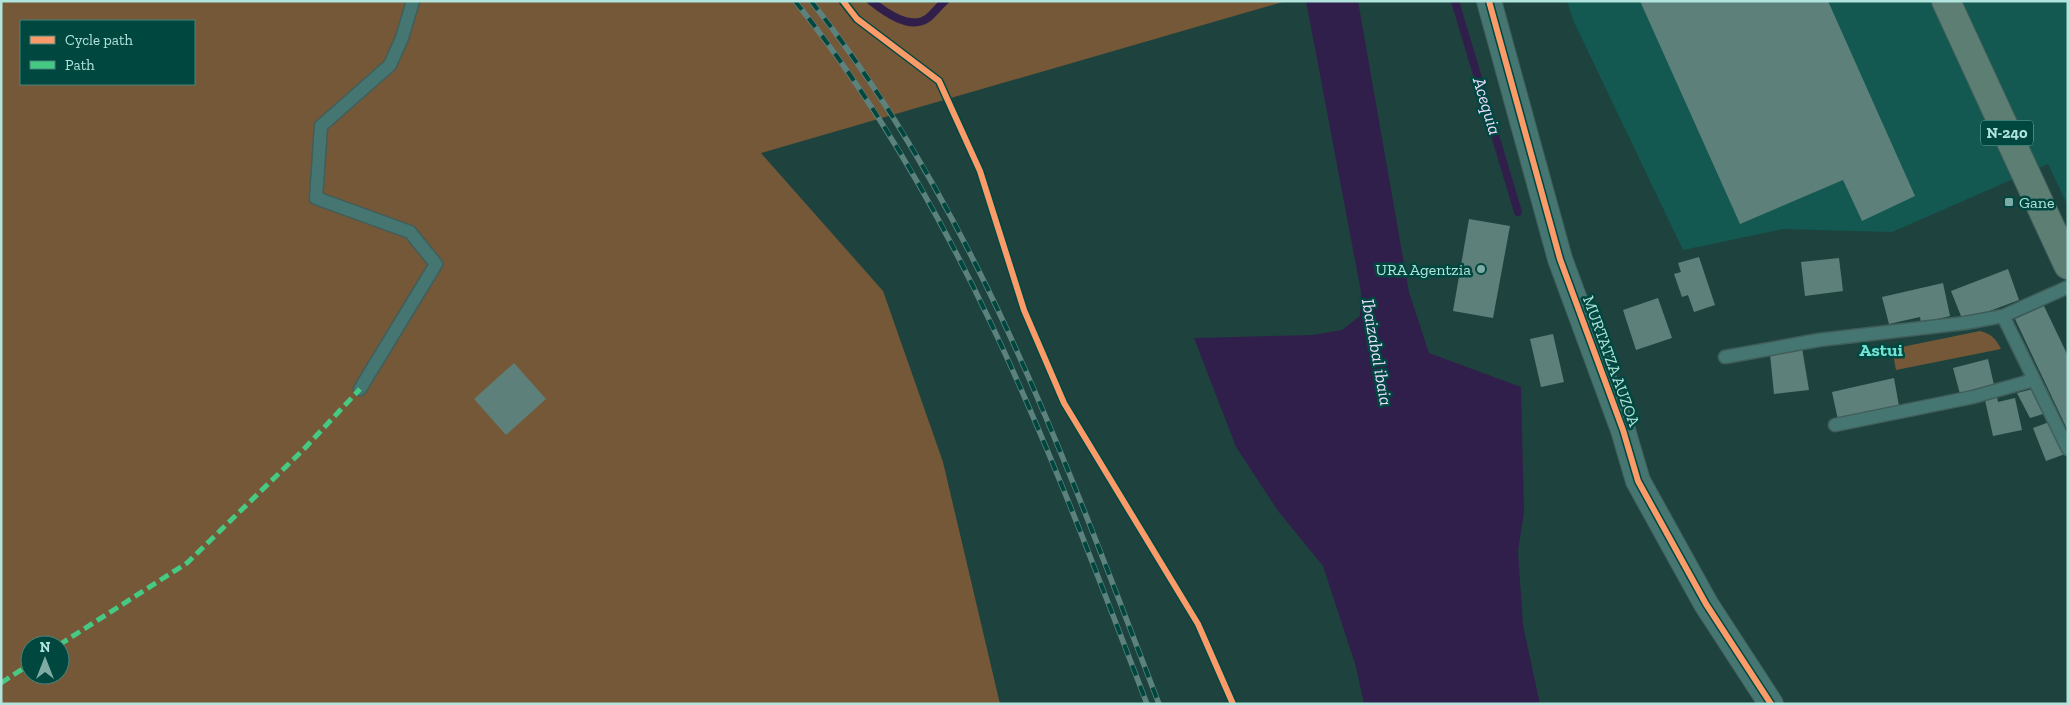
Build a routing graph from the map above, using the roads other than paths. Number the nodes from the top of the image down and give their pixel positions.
1 (413, 1) edge
2 (1488, 1) edge
3 (1946, 1) edge
4 (2068, 265) edge
5 (2068, 287) edge
6 (2003, 316) junction
7 (1725, 357) dead end
8 (2034, 380) junction
9 (360, 389) dead end
10 (1835, 425) dead end
11 (2068, 449) edge
12 (1771, 704) edge

1 - 9 lane
2 - 12 street, MURTATZA AUZOA
3 - 4 highway, N-240
5 - 6 lane
6 - 7 lane
6 - 8 lane
8 - 10 lane
8 - 11 lane

